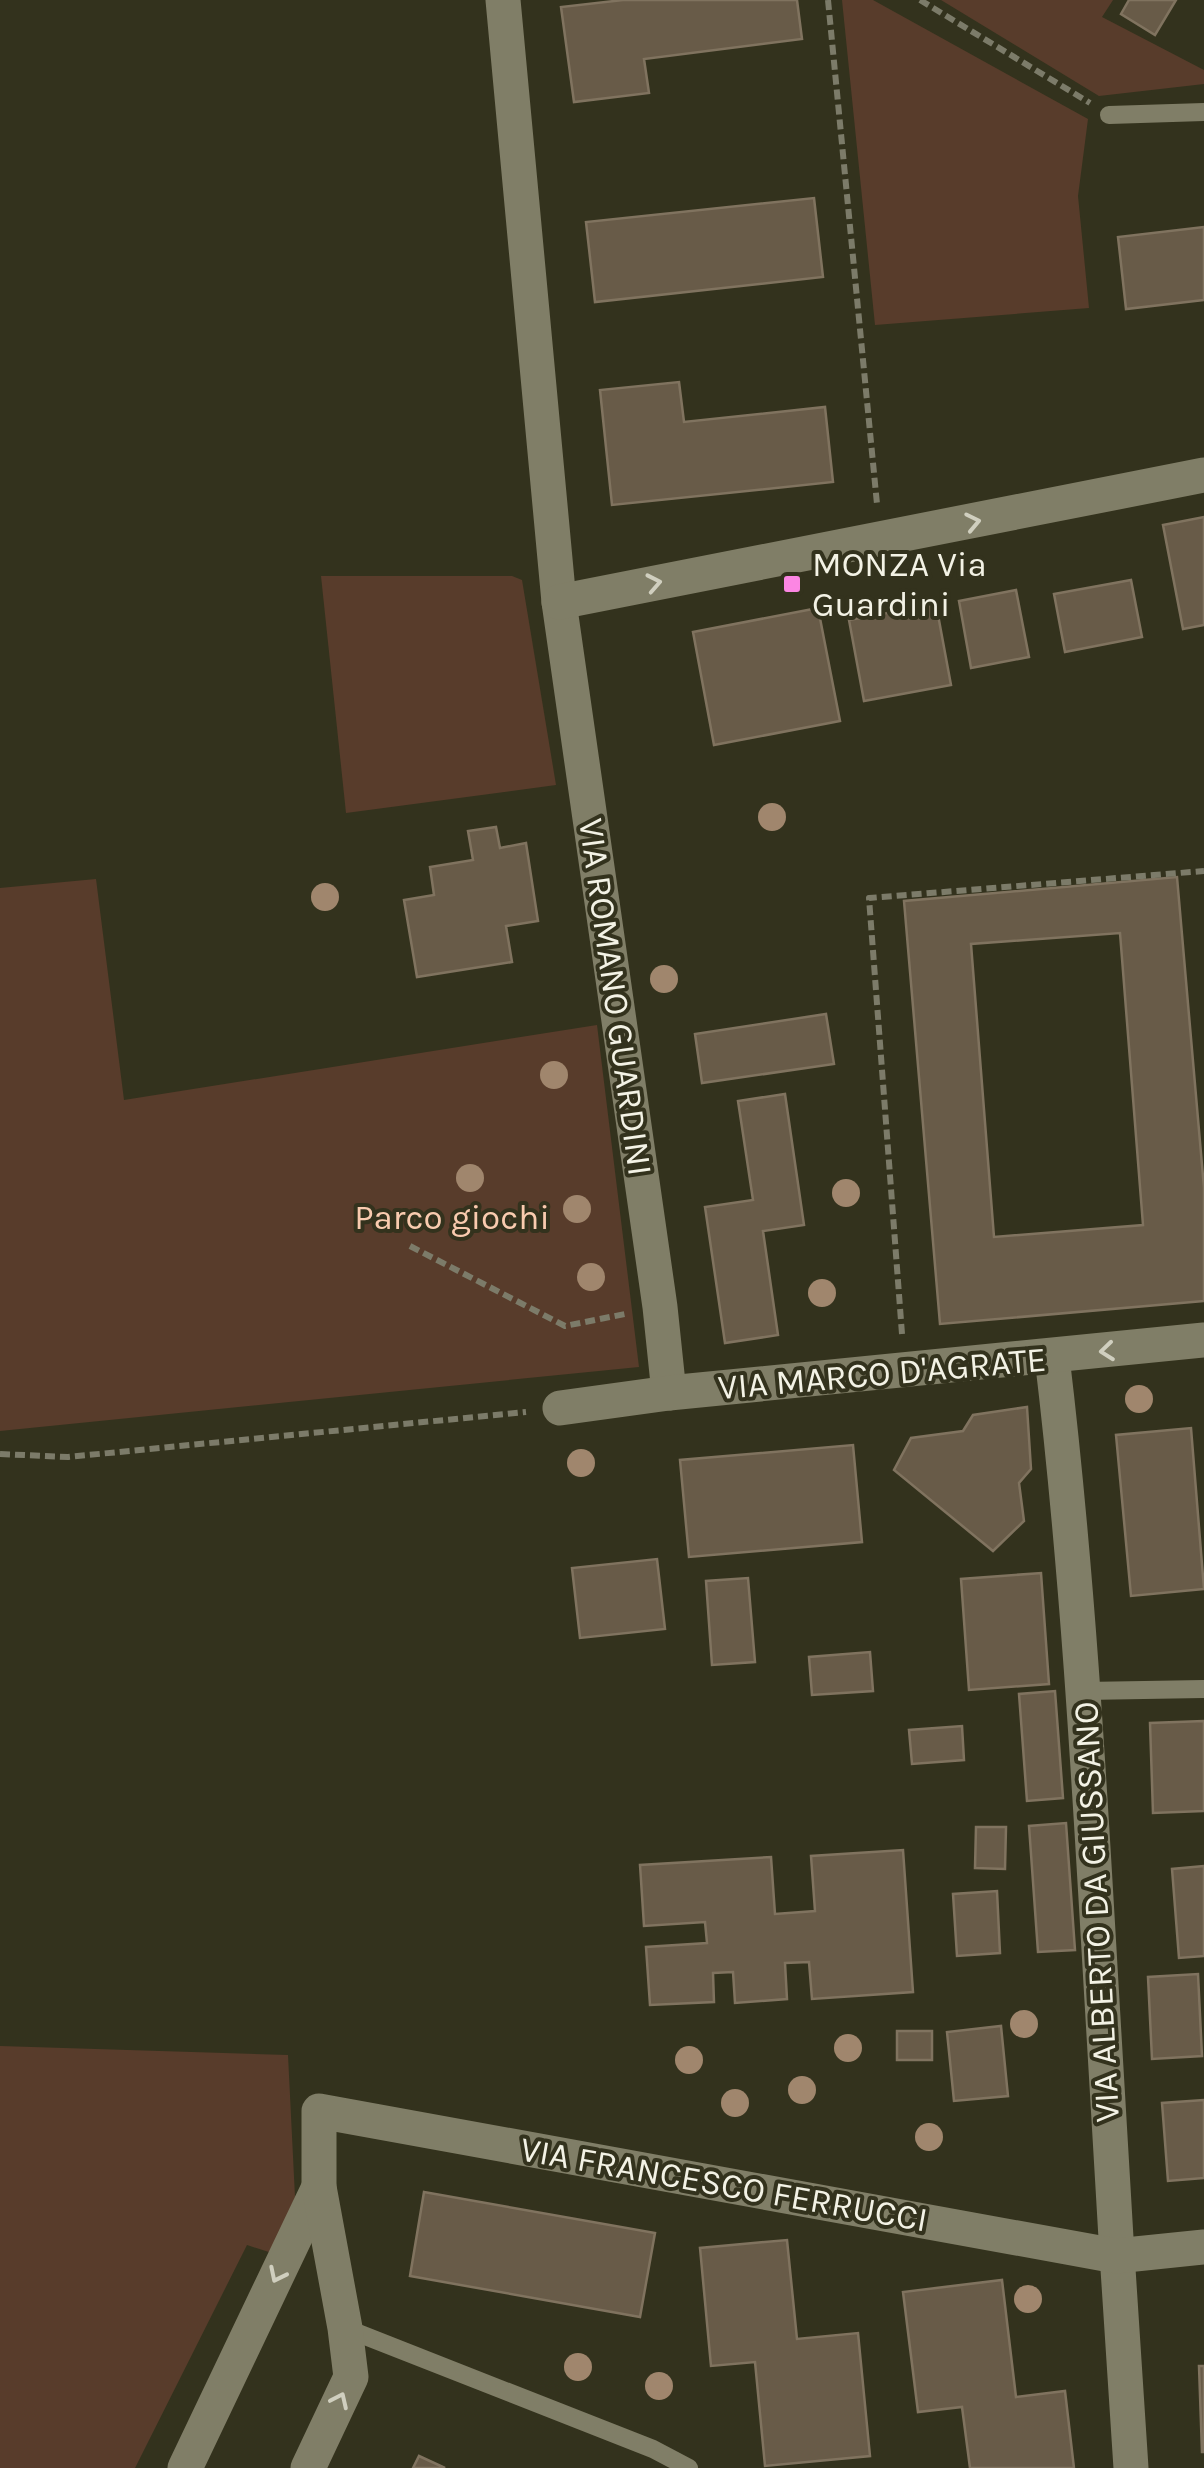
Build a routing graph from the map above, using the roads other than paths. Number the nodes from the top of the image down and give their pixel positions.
1 (503, 0) edge
2 (1204, 112) edge
3 (1109, 115) road end
4 (1204, 475) edge
5 (559, 602) junction
6 (1204, 1340) edge
7 (1052, 1357) junction
8 (669, 1393) junction
9 (560, 1408) road end
10 (1204, 1690) edge
11 (1084, 1691) junction
12 (320, 2187) junction
13 (1204, 2247) edge
14 (1116, 2256) junction
15 (345, 2328) junction
16 (185, 2468) edge
17 (308, 2468) edge
18 (690, 2468) edge
19 (1131, 2468) edge

1 - 5 street, VIA ROMANO GUARDINI
2 - 3 lane
5 -> 4 street
5 - 8 street, VIA ROMANO GUARDINI
6 -> 7 street, VIA MARCO D'AGRATE
7 - 8 street, VIA MARCO D'AGRATE
7 - 11 street, VIA ALBERTO DA GIUSSANO
8 - 9 street, VIA MARCO D'AGRATE
10 - 11 lane
11 - 14 street, VIA ALBERTO DA GIUSSANO
12 - 14 street, VIA FRANCESCO FERRUCCI
12 - 15 street, VIA FRANCESCO FERRUCCI
12 -> 16 street, VIA FRANCESCO FERRUCCI
13 - 14 street, VIA FRANCESCO FERRUCCI
14 - 19 street, VIA ALBERTO DA GIUSSANO
17 -> 15 street, VIA FRANCESCO FERRUCCI
15 - 18 lane

